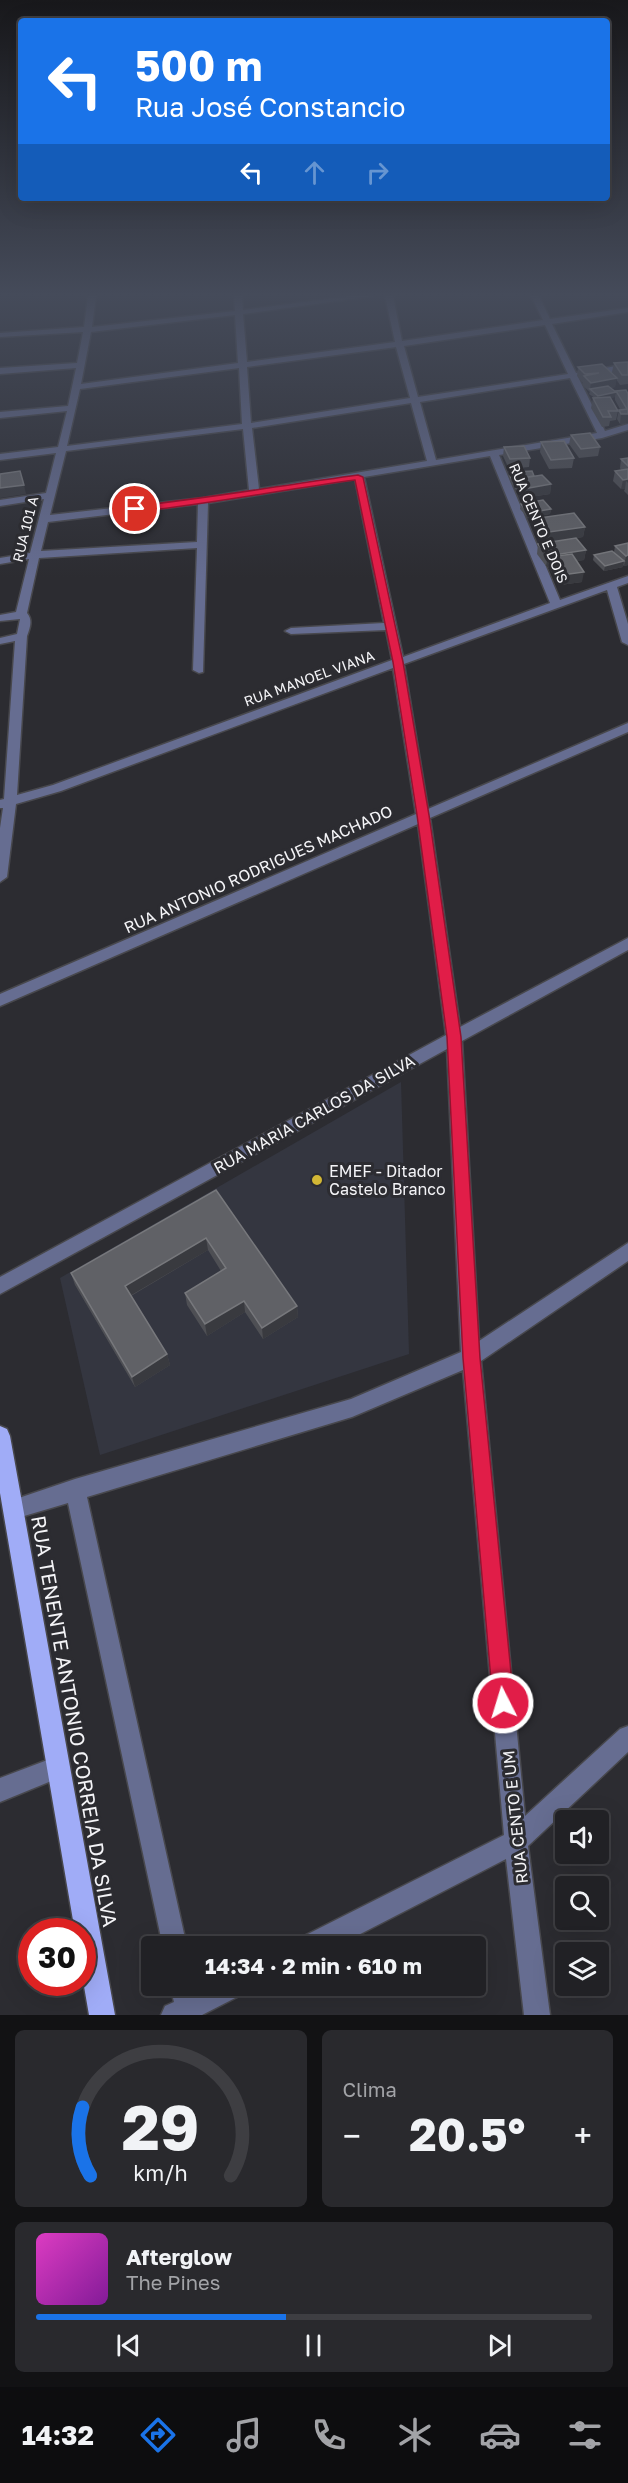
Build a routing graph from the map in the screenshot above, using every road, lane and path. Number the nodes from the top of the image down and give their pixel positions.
1 (76, 390) edge
2 (244, 390) edge
3 (412, 390) edge
4 (478, 390) edge
5 (580, 390) edge
6 (415, 400) junction
7 (73, 408) junction
8 (0, 415) edge
9 (247, 426) junction
10 (628, 427) edge
11 (602, 435) junction
12 (62, 448) junction
13 (494, 454) junction
14 (0, 457) edge
15 (433, 465) junction
16 (358, 477) junction
17 (254, 491) junction
18 (49, 495) junction
19 (203, 501) junction
20 (0, 503) edge
21 (45, 519) junction
22 (202, 545) junction
23 (34, 555) junction
24 (0, 561) edge
25 (628, 579) edge
26 (611, 585) junction
27 (556, 604) junction
28 (21, 614) junction
29 (0, 618) edge
30 (392, 626) junction
31 (291, 631) dead end
32 (21, 636) junction
33 (0, 641) edge
34 (628, 642) edge
35 (398, 662) junction
36 (199, 670) dead end
37 (16, 712) junction
38 (0, 716) edge
39 (628, 726) edge
40 (5, 803) edge
41 (423, 815) junction
42 (0, 877) edge
43 (628, 943) edge
44 (0, 1000) edge
45 (454, 1037) junction
46 (628, 1251) edge
47 (0, 1286) edge
48 (471, 1358) junction
49 (0, 1436) edge
50 (75, 1489) junction
51 (14, 1509) junction
52 (628, 1737) edge
53 (58, 1767) junction
54 (0, 1790) edge
55 (516, 1841) junction
56 (173, 1936) edge
57 (330, 1936) edge
58 (208, 1996) edge
59 (184, 2006) edge
60 (102, 2015) edge
61 (537, 2015) edge

1 - 7 street, RUA 101 A
2 - 9 street
3 - 6 street
4 - 6 street
5 - 11 street
6 - 9 street
6 - 15 street
7 - 8 street
7 - 12 street, RUA 101 A
9 - 12 street
9 - 17 street
10 - 11 street
11 - 13 street
12 - 14 street
12 - 18 street, RUA 101 A
13 - 15 street
13 - 27 street, RUA CENTO E DOIS
15 - 16 street
16 - 17 street
16 - 30 street, RUA CENTO E UM
17 - 19 street
18 - 20 street
18 - 21 street, RUA 101 A
19 - 21 street
19 - 22 street
21 - 23 street, RUA 101 A
22 - 23 street
22 - 36 street
23 - 24 street
23 - 28 street, RUA 101 A
25 - 26 street, RUA MANOEL VIANA
26 - 27 street, RUA MANOEL VIANA
26 - 34 street
27 - 35 street, RUA MANOEL VIANA
28 - 29 street
28 - 32 street, RUA 101 A
30 - 31 street
30 - 35 street, RUA CENTO E UM
32 - 33 street
32 - 37 street, RUA 101 A
35 - 40 street, RUA MANOEL VIANA
35 - 41 street, RUA CENTO E UM
37 - 38 street
37 - 40 street, RUA 101 A
39 - 41 street, RUA ANTONIO RODRIGUES MACHADO
40 - 42 street, RUA 101 A
41 - 44 street, RUA ANTONIO RODRIGUES MACHADO
41 - 45 street, RUA CENTO E UM
43 - 45 street, RUA MARIA CARLOS DA SILVA
45 - 47 street, RUA MARIA CARLOS DA SILVA
45 - 48 street, RUA CENTO E UM
46 - 48 street
48 - 50 street
48 - 55 street, RUA CENTO E UM
49 - 51 main road, RUA TENENTE ANTONIO CORREIA DA SILVA
50 - 51 street
50 - 56 street
51 - 53 main road, RUA TENENTE ANTONIO CORREIA DA SILVA
52 - 55 street
53 - 54 street
53 - 60 main road, RUA TENENTE ANTONIO CORREIA DA SILVA
55 - 57 street
55 - 61 street, RUA CENTO E UM
58 - 59 street

